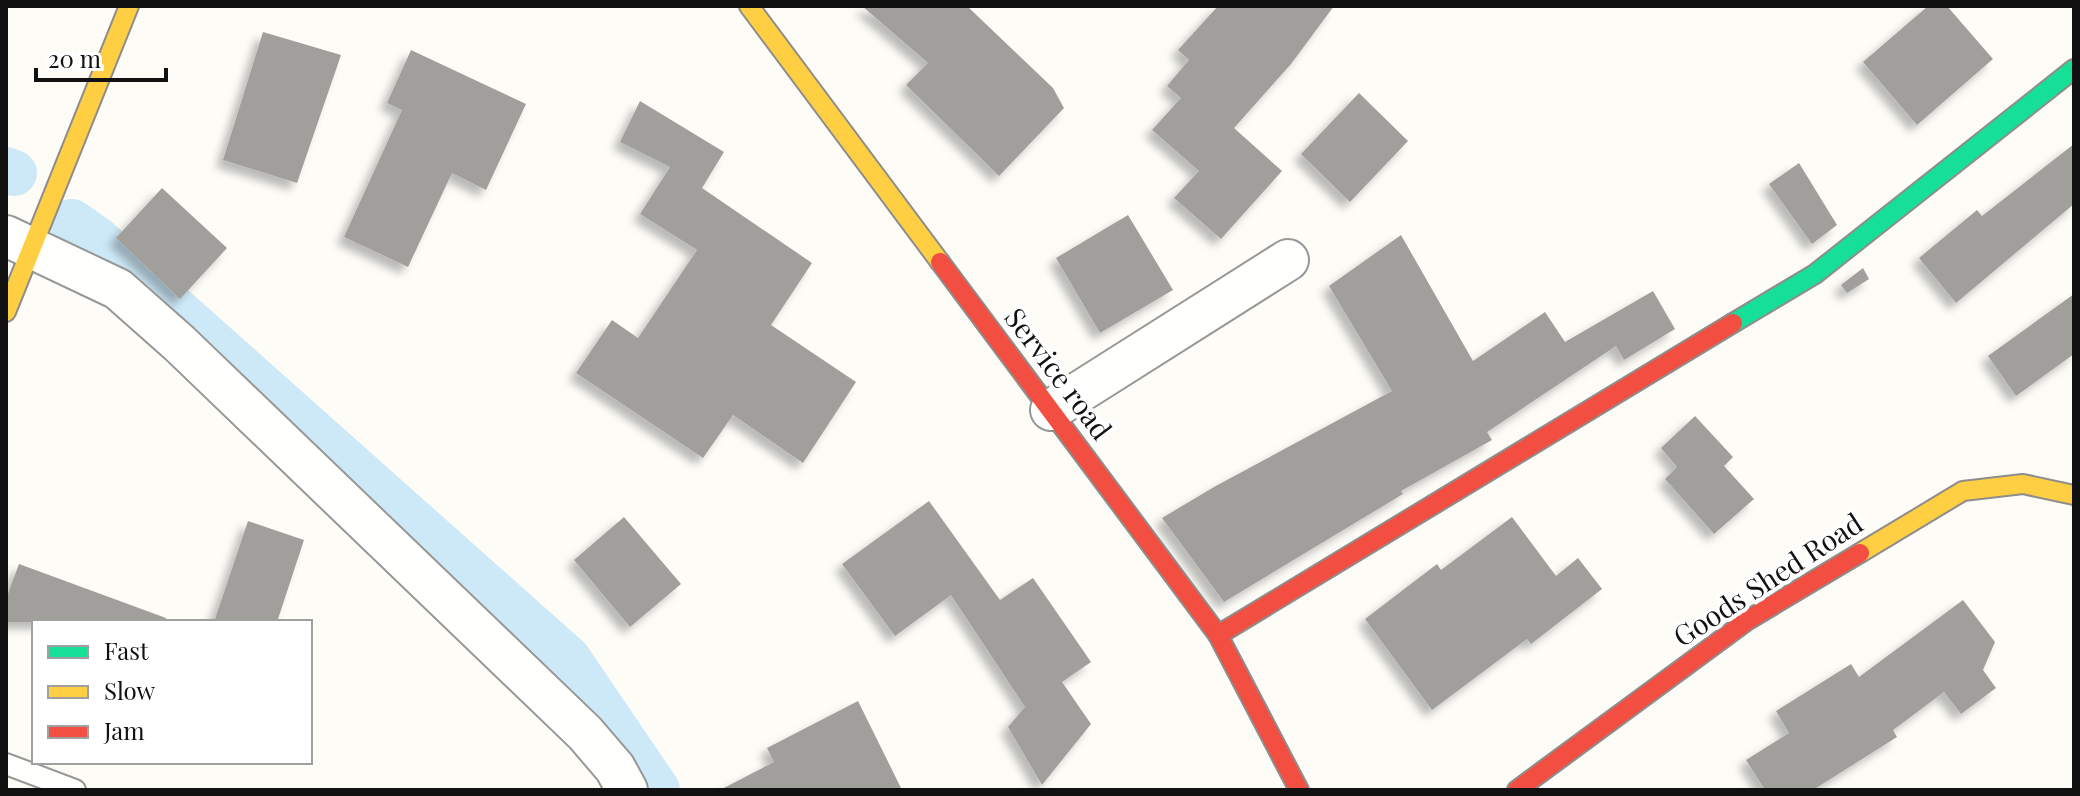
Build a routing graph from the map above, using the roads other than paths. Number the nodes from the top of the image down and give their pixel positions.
1 (129, 6) edge
2 (749, 6) edge
3 (2074, 69) edge
4 (19, 241) edge
5 (1288, 260) dead end
6 (6, 312) edge
7 (1051, 410) junction
8 (2074, 495) edge
9 (1218, 635) junction
10 (6, 764) edge
11 (75, 790) edge
12 (627, 790) edge
13 (1299, 790) edge
14 (1517, 790) edge

1 - 4 main road
2 - 7 main road, Service road
3 - 9 main road
4 - 6 main road
4 - 12 street
5 - 7 street
7 - 9 main road, Service road
8 - 14 main road, Goods Shed Road
9 - 13 main road, Service road
10 - 11 lane

